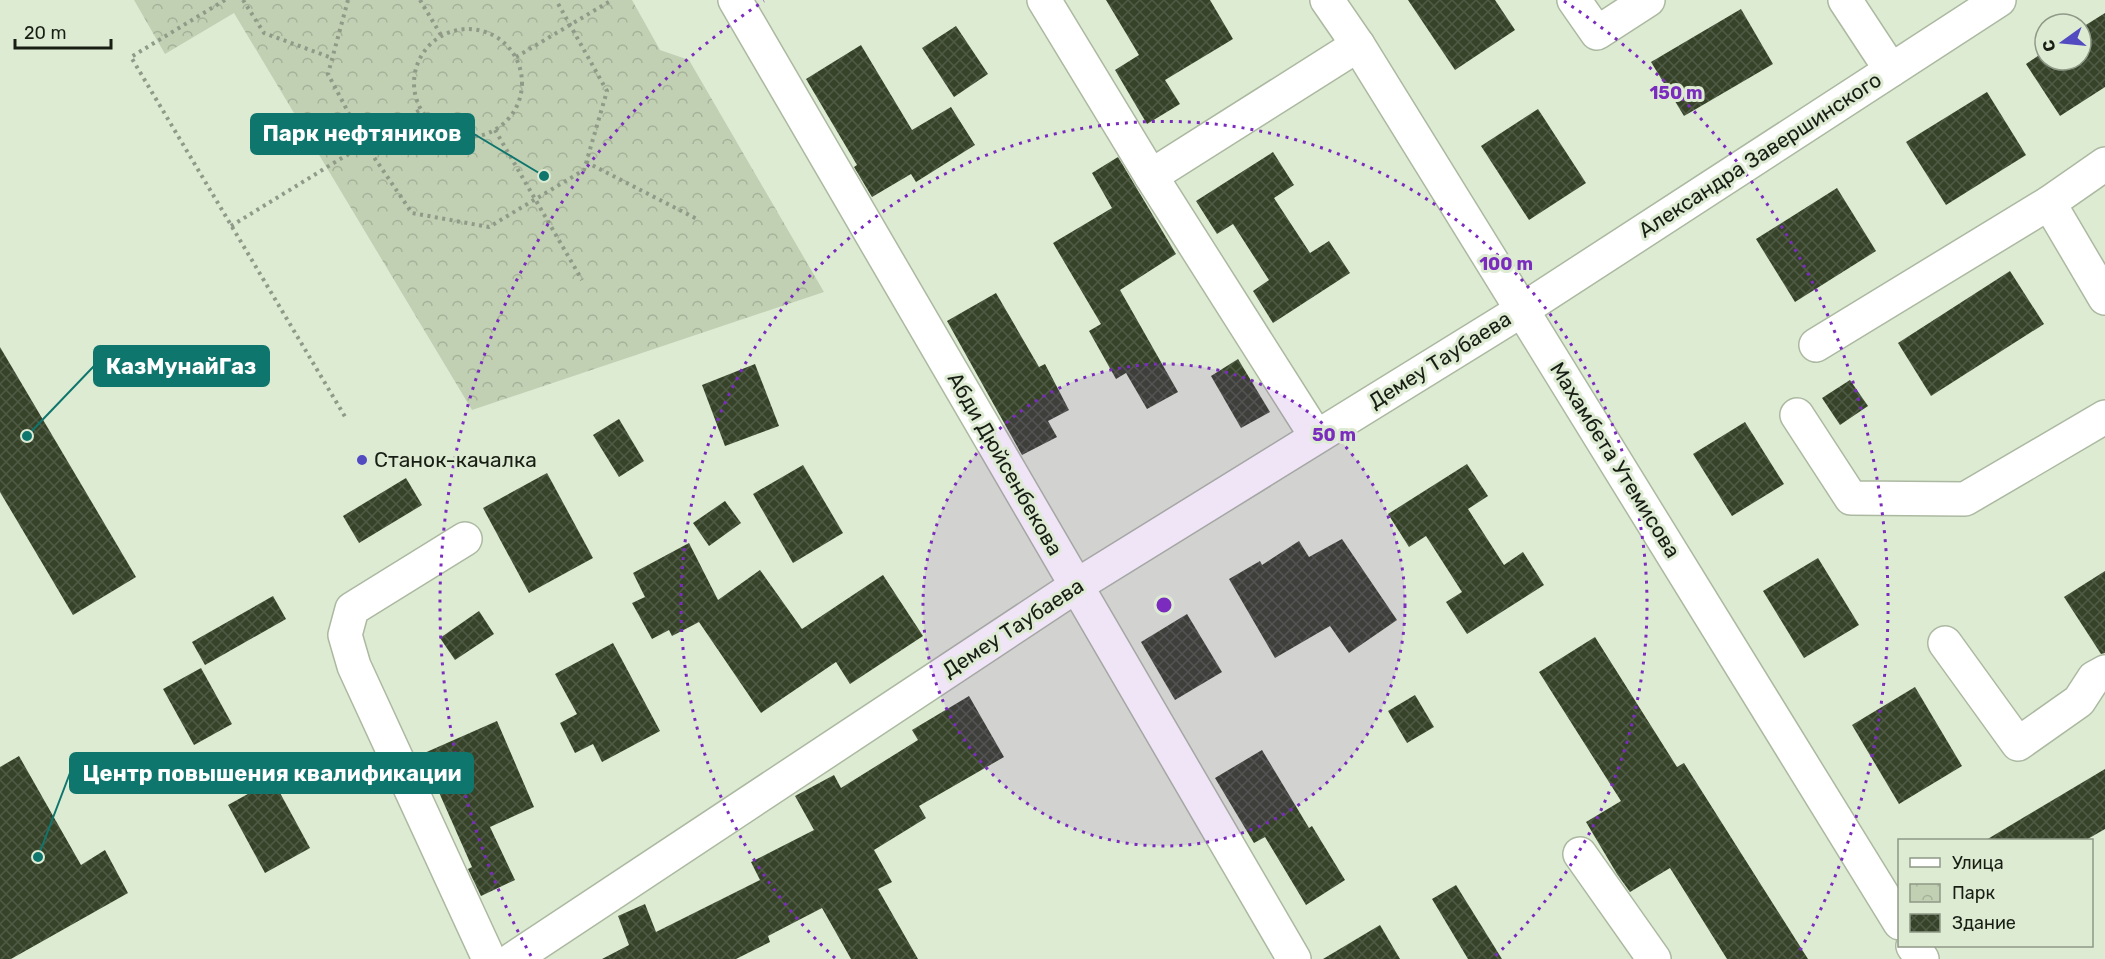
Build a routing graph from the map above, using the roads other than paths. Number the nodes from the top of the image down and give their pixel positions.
1 (735, 0) edge
2 (1044, 0) edge
3 (1326, 0) edge
4 (1574, 0) edge
5 (1648, 0) edge
6 (1845, 0) edge
7 (1999, 0) edge
8 (1358, 45) junction
9 (1892, 70) junction
10 (2105, 164) edge
11 (1151, 176) junction
12 (2049, 203) junction
13 (2105, 298) edge
14 (1522, 310) junction
15 (1816, 345) dead end
16 (1797, 415) dead end
17 (2105, 417) edge
18 (1316, 436) junction
19 (465, 539) dead end
20 (1076, 586) junction
21 (1945, 644) dead end
22 (2105, 672) edge
23 (1580, 854) dead end
24 (1898, 921) edge
25 (489, 959) edge
26 (513, 959) edge
27 (1294, 959) edge
28 (1654, 959) edge

1 - 20 street, Абди Дюйсенбекова
2 - 11 street
3 - 8 street, Махамбета Утемисова
4 - 5 street
6 - 9 street
7 - 9 street, Александра Завершинского
8 - 11 street
8 - 14 street, Махамбета Утемисова
9 - 14 street, Александра Завершинского
10 - 12 street
11 - 18 street
12 - 13 street
12 - 15 street
14 - 18 street, Демеу Таубаева
14 - 24 street, Махамбета Утемисова
16 - 17 street
18 - 20 street, Демеу Таубаева
19 - 25 street
20 - 26 street, Демеу Таубаева
20 - 27 street, Абди Дюйсенбекова
21 - 22 street
23 - 28 street

